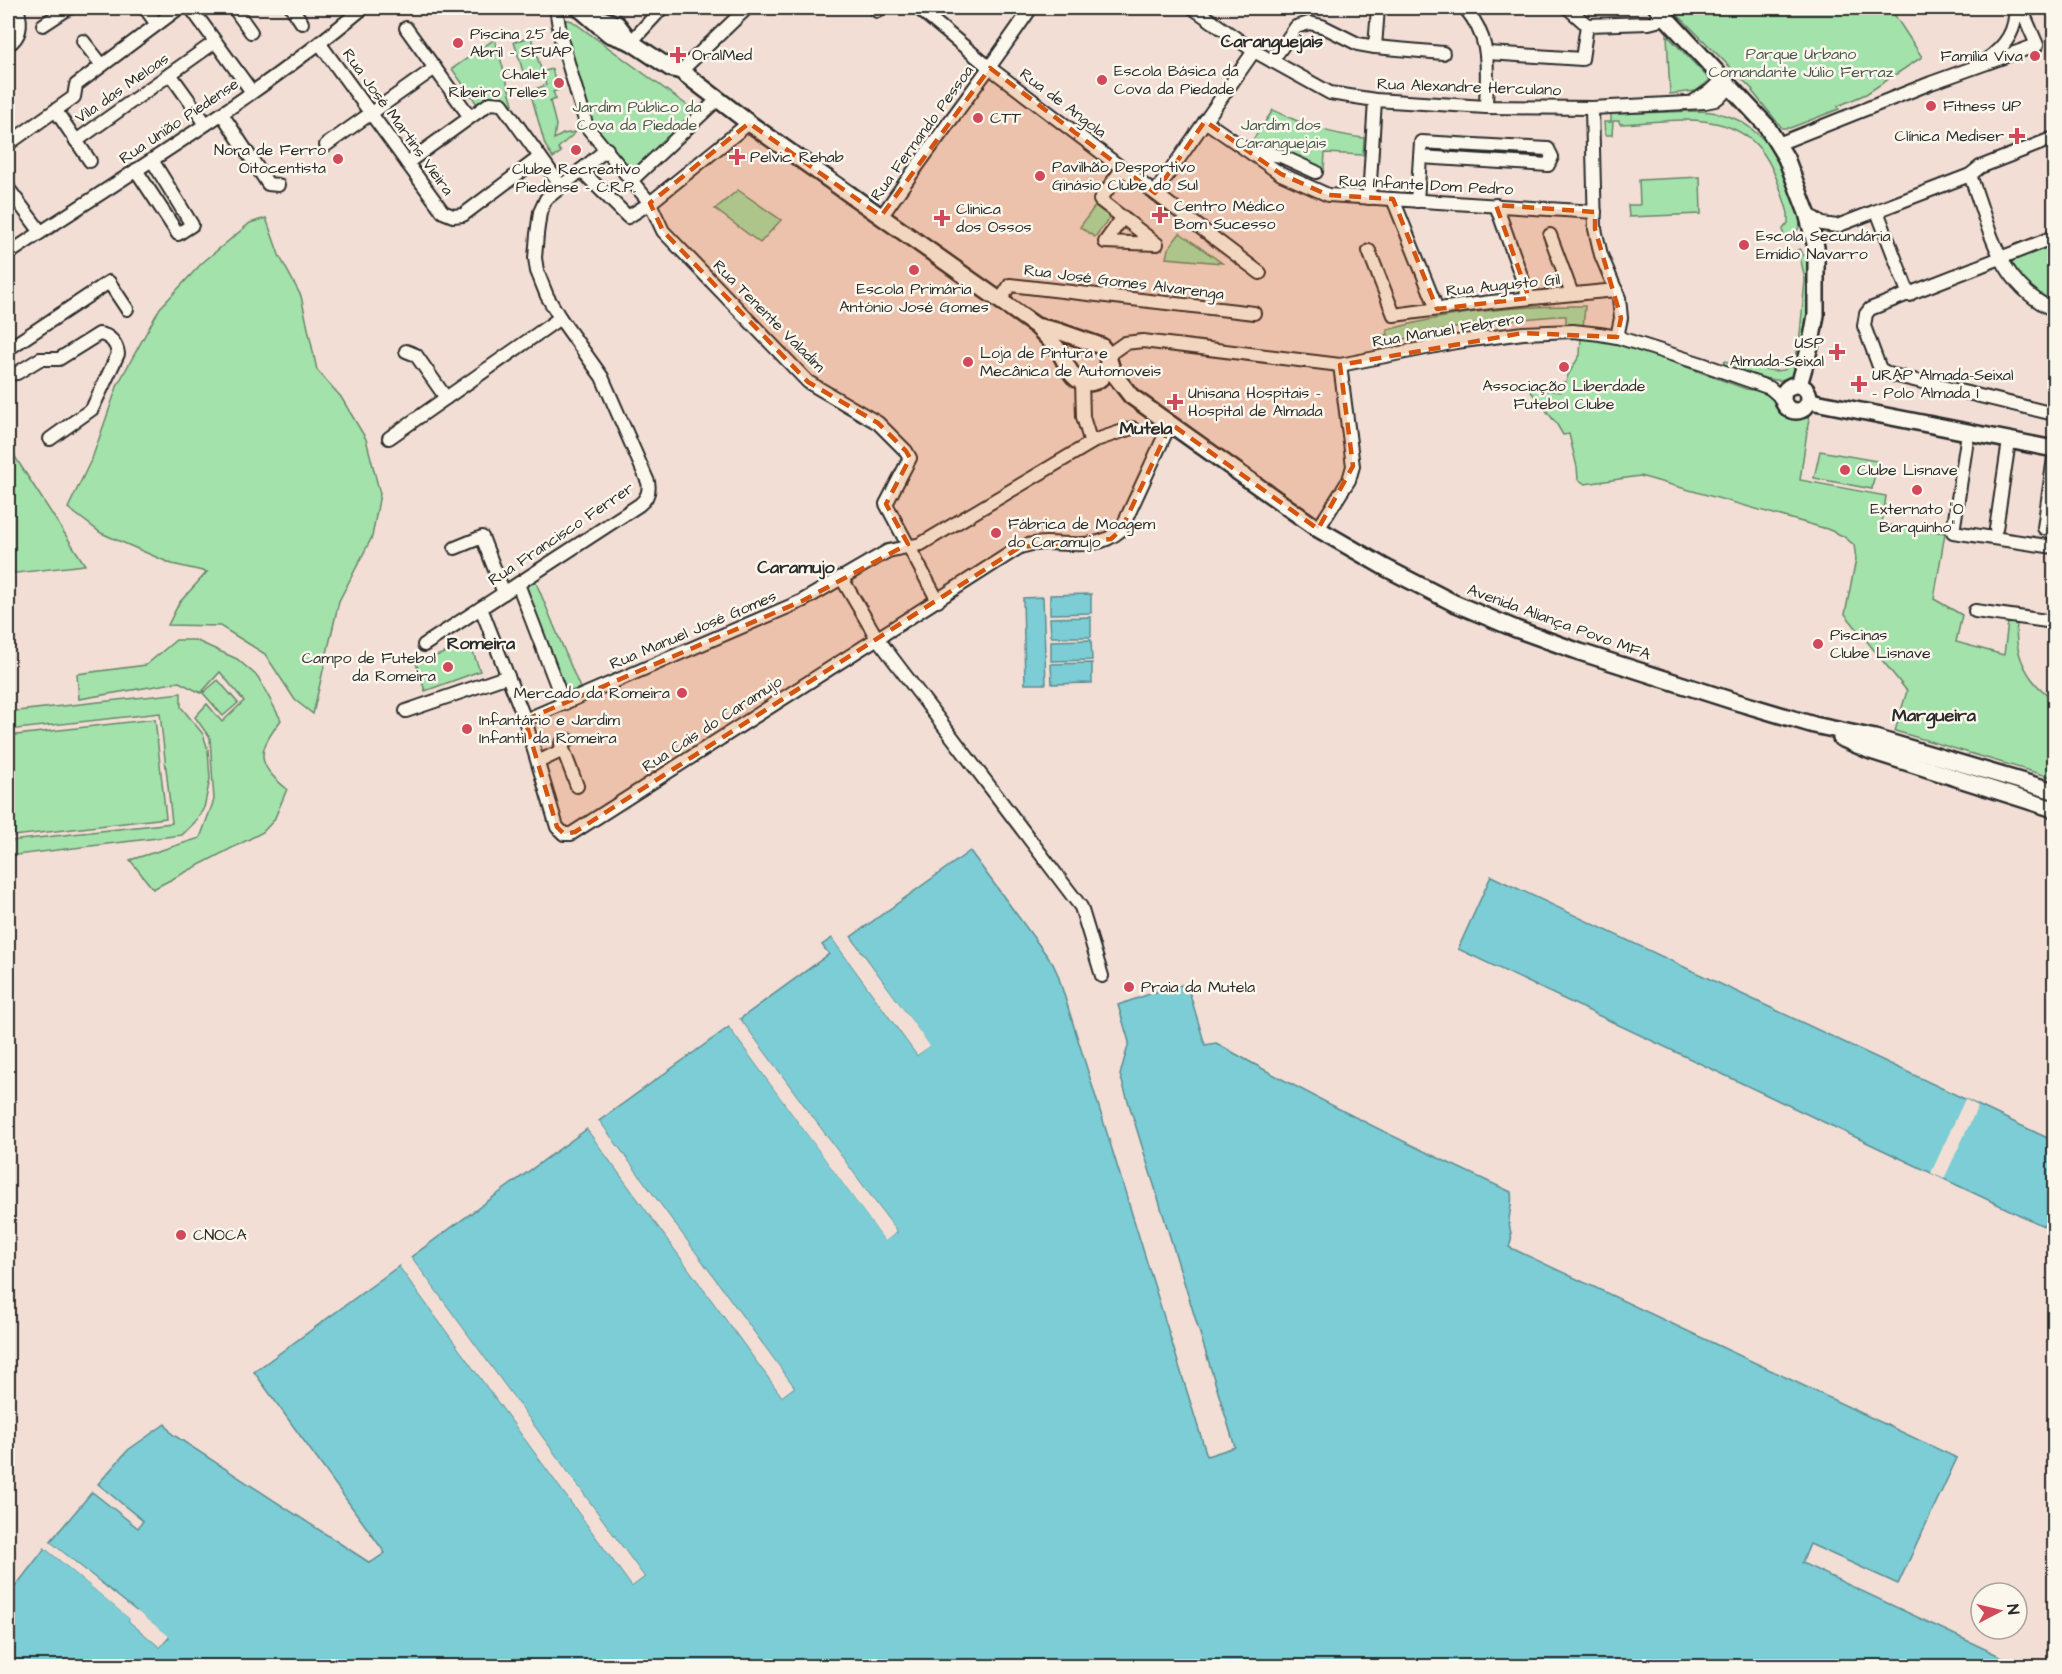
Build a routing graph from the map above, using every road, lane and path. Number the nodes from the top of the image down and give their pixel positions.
1 (17, 8) edge
2 (69, 8) edge
3 (145, 8) edge
4 (178, 8) edge
5 (191, 8) edge
6 (234, 8) edge
7 (292, 8) edge
8 (363, 8) edge
9 (556, 8) edge
10 (663, 8) edge
11 (747, 8) edge
12 (918, 8) edge
13 (1031, 8) edge
14 (1193, 8) edge
15 (1378, 8) edge
16 (1465, 8) edge
17 (1568, 8) edge
18 (2015, 8) edge
19 (2021, 8) edge
20 (584, 11) edge
21 (1660, 11) edge
22 (156, 23) junction
23 (302, 23) dead end
24 (43, 25) dead end
25 (1587, 25) junction
26 (406, 28) dead end
27 (250, 32) dead end
28 (83, 40) dead end
29 (215, 42) junction
30 (631, 42) junction
31 (320, 44) junction
32 (8, 45) edge
33 (1375, 47) junction
34 (1254, 51) junction
35 (1443, 52) dead end
36 (1488, 53) junction
37 (1272, 61) junction
38 (102, 65) junction
39 (1975, 66) junction
40 (435, 68) junction
41 (990, 68) junction
42 (673, 70) junction
43 (170, 74) junction
44 (1728, 83) junction
45 (252, 92) junction
46 (717, 100) junction
47 (1375, 100) junction
48 (1486, 107) junction
49 (1592, 108) junction
50 (56, 111) junction
51 (222, 114) junction
52 (371, 114) junction
53 (470, 117) junction
54 (1205, 121) junction
55 (749, 123) junction
56 (206, 124) junction
57 (2055, 138) edge
58 (76, 141) junction
59 (8, 144) edge
60 (1778, 144) junction
61 (326, 145) dead end
62 (607, 149) junction
63 (1247, 151) junction
64 (540, 157) junction
65 (1420, 157) junction
66 (152, 160) junction
67 (90, 161) dead end
68 (407, 163) junction
69 (1122, 169) junction
70 (136, 170) junction
71 (581, 170) junction
72 (1316, 172) dead end
73 (1970, 175) junction
74 (632, 180) junction
75 (278, 185) dead end
76 (561, 186) junction
77 (8, 188) edge
78 (1155, 193) junction
79 (1369, 198) junction
80 (1393, 199) junction
81 (1417, 201) junction
82 (650, 203) junction
83 (1496, 205) junction
84 (1877, 211) junction
85 (1595, 212) junction
86 (1808, 213) junction
87 (881, 217) junction
88 (1123, 217) dead end
89 (40, 231) junction
90 (1550, 235) dead end
91 (2055, 237) edge
92 (1369, 251) dead end
93 (8, 254) edge
94 (2001, 258) junction
95 (1260, 273) dead end
96 (1616, 290) junction
97 (1572, 294) junction
98 (1909, 295) junction
99 (1529, 298) junction
100 (1002, 303) junction
101 (127, 309) dead end
102 (1437, 309) junction
103 (2055, 310) edge
104 (1254, 313) dead end
105 (560, 318) junction
106 (1036, 326) junction
107 (1617, 337) junction
108 (1091, 341) junction
109 (8, 349) edge
110 (406, 351) dead end
111 (1108, 358) junction
112 (1340, 365) junction
113 (1068, 366) junction
114 (8, 374) edge
115 (1084, 382) junction
116 (1799, 385) junction
117 (1131, 396) junction
118 (446, 398) junction
119 (1810, 401) junction
120 (1784, 404) junction
121 (2055, 414) edge
122 (1170, 424) junction
123 (1132, 428) dead end
124 (1968, 433) junction
125 (389, 438) dead end
126 (50, 439) dead end
127 (2009, 441) junction
128 (1091, 443) junction
129 (2055, 449) edge
130 (2055, 457) edge
131 (2044, 528) dead end
132 (1318, 529) junction
133 (1996, 534) junction
134 (909, 546) junction
135 (455, 548) dead end
136 (2055, 548) edge
137 (840, 577) junction
138 (518, 584) junction
139 (504, 593) junction
140 (938, 601) junction
141 (482, 608) junction
142 (1975, 611) dead end
143 (2055, 622) edge
144 (877, 638) junction
145 (424, 645) dead end
146 (508, 676) junction
147 (564, 704) junction
148 (406, 711) dead end
149 (525, 720) junction
150 (1814, 725) junction
151 (538, 762) junction
152 (577, 786) dead end
153 (2055, 791) edge
154 (2055, 809) edge
155 (1102, 976) dead end

1 - 32 street
2 - 24 street
3 - 22 street
4 - 22 street
5 - 29 street
6 - 27 street
7 - 23 street
8 - 31 street, Rua União Piedense
9 - 62 street, Rua Tenente Valadim
10 - 30 street
11 - 42 street
12 - 41 street, Rua de Angola
13 - 41 street, Rua Fernando Pessoa
14 - 34 street, Rua Alexandre Herculano
15 - 33 street
16 - 36 street
17 - 25 street
18 - 39 street
19 - 39 street
20 - 30 main road
21 - 25 street
21 - 44 main road
22 - 38 street
25 - 36 street
26 - 40 street
28 - 38 street
29 - 43 street, Vila das Meloas
29 - 45 street
30 - 42 main road
31 - 45 street, Rua União Piedense
31 - 52 street, Rua José Martins Vieira
33 - 35 street
33 - 37 street
34 - 37 street, Rua Alexandre Herculano
34 - 54 street
36 - 48 street
37 - 47 street, Rua Alexandre Herculano
38 - 50 street
39 - 60 street
40 - 52 street
40 - 53 street
41 - 69 street, Rua de Angola
41 - 87 street, Rua Fernando Pessoa
42 - 46 main road
43 - 56 street
43 - 58 street, Vila das Meloas
44 - 49 street, Rua Alexandre Herculano
44 - 60 main road
45 - 51 street, Rua União Piedense
46 - 55 main road
46 - 74 street
47 - 48 street, Rua Alexandre Herculano
47 - 79 street
48 - 49 street, Rua Alexandre Herculano
49 - 85 street
50 - 58 street
50 - 59 street
51 - 56 street, Rua União Piedense
51 - 75 street
52 - 61 street
52 - 68 street, Rua José Martins Vieira
53 - 64 street
53 - 68 street
54 - 63 street, Rua Infante Dom Pedro
54 - 78 street
55 - 82 street
55 - 87 main road
56 - 66 street, Rua União Piedense
57 - 73 street
58 - 67 street
60 - 86 main road
62 - 71 street, Rua Francisco Ferrer
62 - 74 street, Rua Tenente Valadim
63 - 72 street
63 - 79 street, Rua Infante Dom Pedro
64 - 68 street, Rua José Martins Vieira
64 - 76 street
65 - 65 street
65 - 81 street
66 - 70 street, Rua União Piedense
66 - 70 street
69 - 78 street, Rua de Angola
69 - 88 street
70 - 89 street, Rua União Piedense
71 - 76 street, Rua Francisco Ferrer
71 - 82 street
73 - 84 street
73 - 94 street
74 - 82 street, Rua Tenente Valadim
76 - 105 street, Rua Francisco Ferrer
77 - 89 street
78 - 95 street, Rua de Angola
79 - 80 street, Rua Infante Dom Pedro
80 - 81 street, Rua Infante Dom Pedro
80 - 102 street, Rua Augusto Gil
81 - 83 street, Rua Infante Dom Pedro
82 - 134 street, Rua Tenente Valadim
83 - 85 street, Rua Infante Dom Pedro
83 - 99 street
84 - 86 street
84 - 98 street
85 - 96 street
86 - 116 main road
87 - 100 main road
89 - 93 street, Rua União Piedense
90 - 97 street
91 - 94 street
92 - 102 street, Rua Augusto Gil
94 - 98 street
94 - 103 street
96 - 97 street, Rua Augusto Gil
96 - 107 street
97 - 99 street, Rua Augusto Gil
98 - 121 street
99 - 102 street, Rua Augusto Gil
100 - 104 street, Rua José Gomes Alvarenga
100 - 106 main road
101 - 109 street
105 - 118 street
105 - 138 street, Rua Francisco Ferrer
106 - 108 main road
106 - 113 main road
107 - 112 street, Rua Manuel Febrero
107 - 120 street, Rua Manuel Febrero
108 - 111 main road
108 - 113 main road
110 - 118 street
111 - 112 street, Rua Manuel Febrero
111 - 115 main road
111 - 117 main road, Avenida Aliança Povo MFA
112 - 132 street
113 - 115 main road
114 - 126 street
115 - 117 main road, Avenida Aliança Povo MFA
115 - 128 street
116 - 119 main road
116 - 120 main road
117 - 122 main road, Avenida Aliança Povo MFA
118 - 125 street
119 - 120 main road
119 - 124 main road
122 - 132 main road, Avenida Aliança Povo MFA
122 - 140 street, Rua Cais do Caramujo
123 - 128 street, Rua Manuel José Gomes
124 - 127 main road
124 - 133 street
127 - 129 main road
127 - 133 street
128 - 134 street, Rua Manuel José Gomes
130 - 131 street
132 - 150 main road, Avenida Aliança Povo MFA
133 - 136 street
134 - 137 street, Rua Manuel José Gomes
134 - 140 street
135 - 139 street
137 - 144 street
137 - 147 street, Rua Manuel José Gomes
138 - 139 street, Rua Francisco Ferrer
138 - 147 street
139 - 141 street, Rua Francisco Ferrer
140 - 144 street, Rua Cais do Caramujo
141 - 145 street, Rua Francisco Ferrer
141 - 146 street
142 - 143 street
144 - 151 street, Rua Cais do Caramujo
144 - 155 street
146 - 148 street
146 - 149 street
147 - 149 street, Rua Manuel José Gomes
149 - 151 street
150 - 153 main road, Avenida Aliança Povo MFA
150 - 154 main road, Avenida Aliança Povo MFA
151 - 152 street

